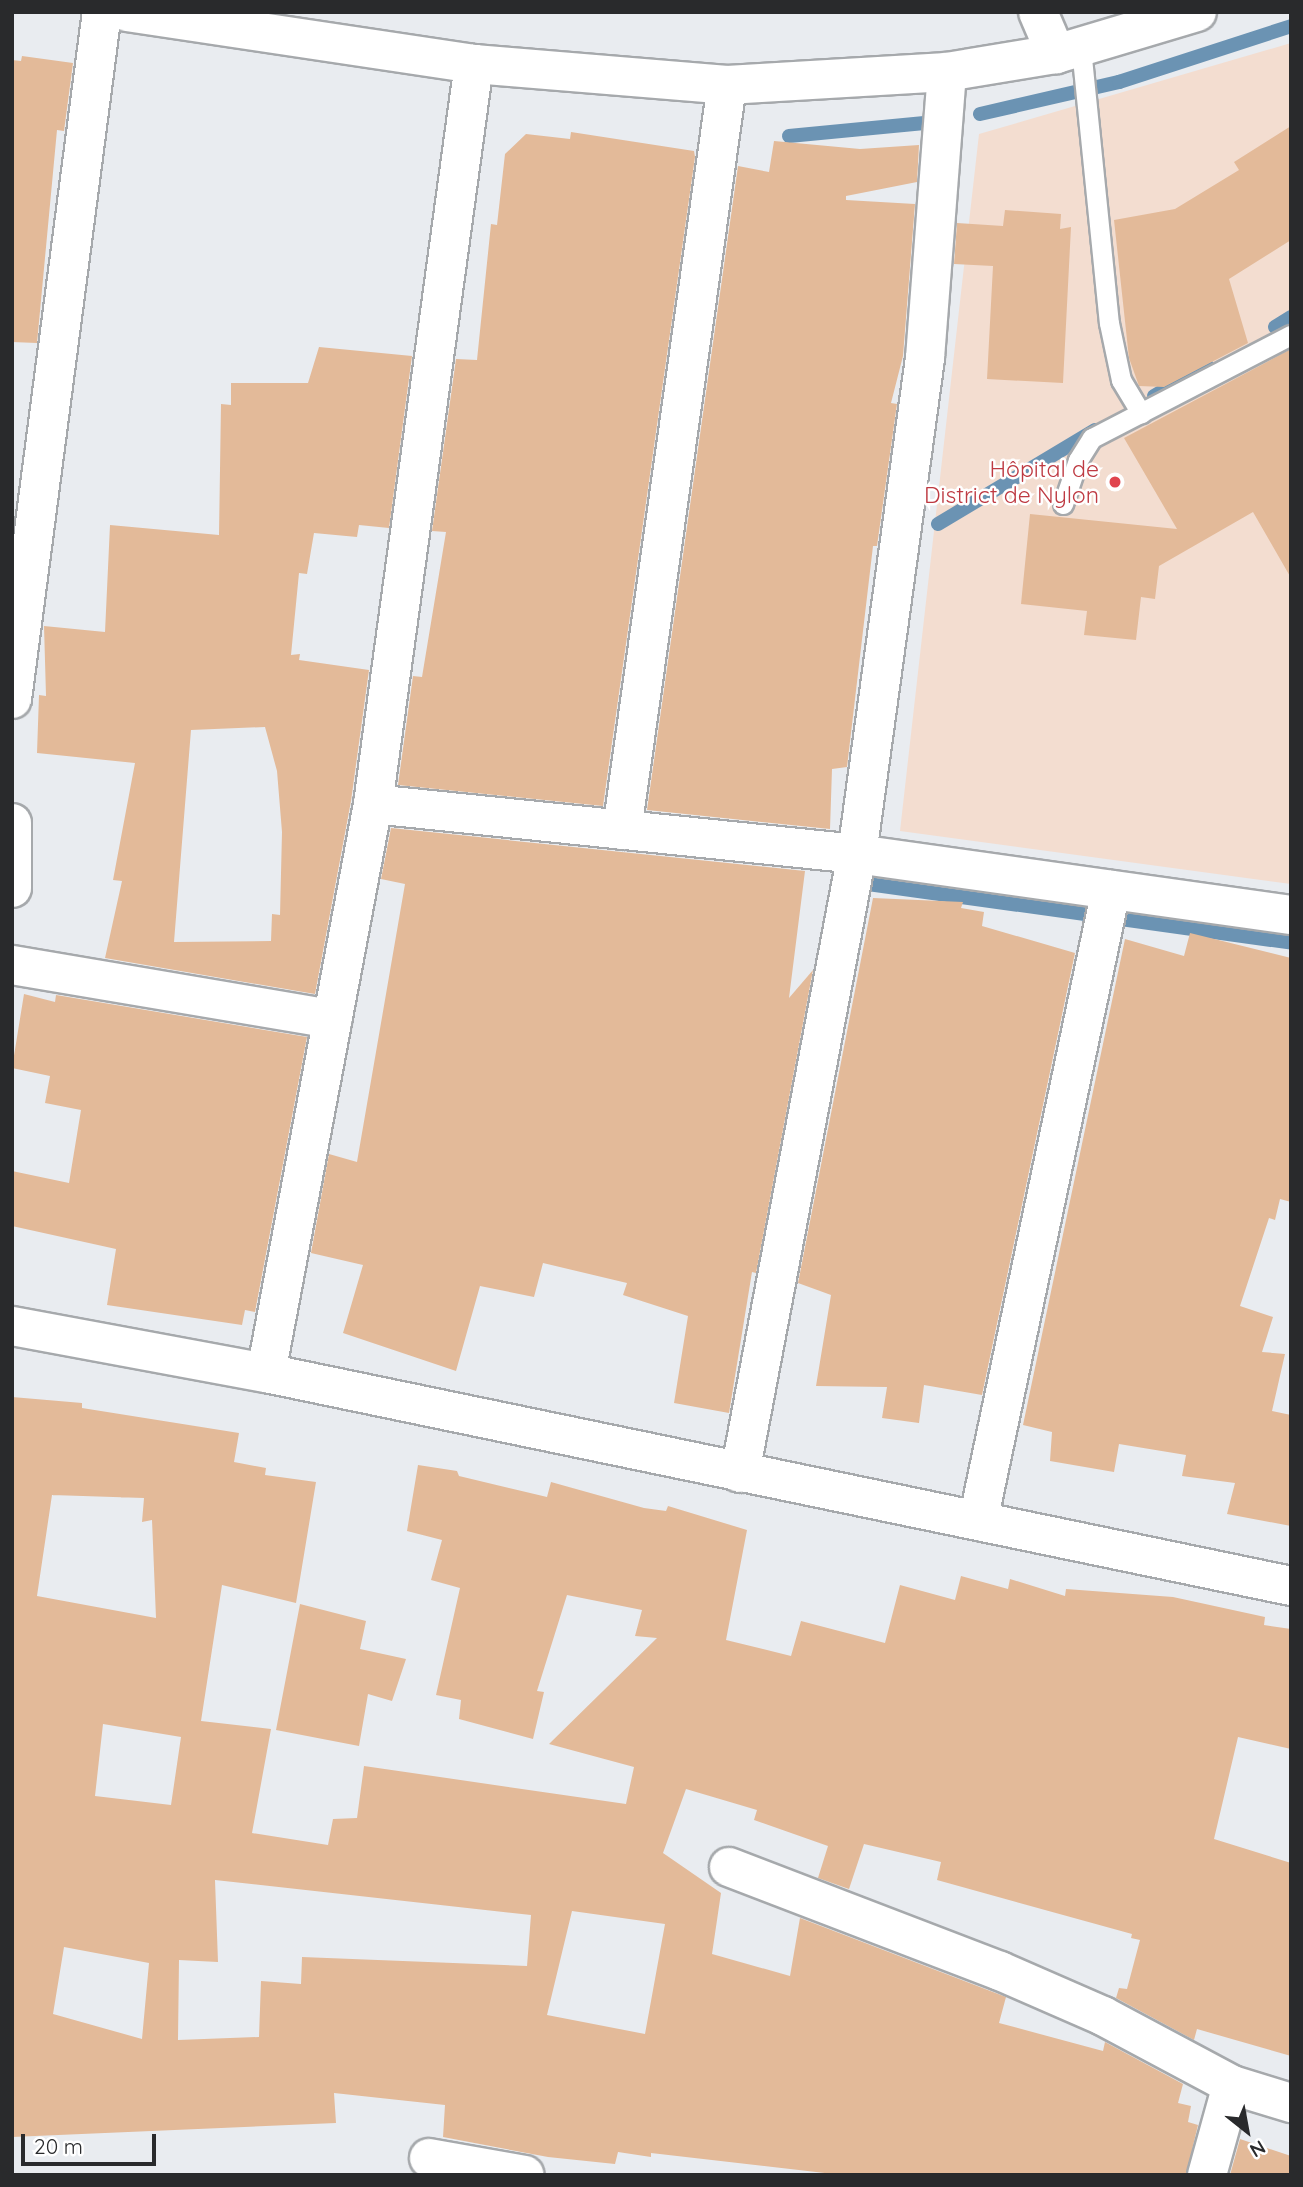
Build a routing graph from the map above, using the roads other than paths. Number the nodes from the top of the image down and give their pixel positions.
1 (102, 12) edge
2 (127, 12) edge
3 (1038, 12) edge
4 (1197, 12) edge
5 (1069, 51) junction
6 (474, 64) junction
7 (947, 72) junction
8 (727, 85) junction
9 (1291, 335) edge
10 (1141, 413) junction
11 (26, 497) edge
12 (1063, 504) dead end
13 (12, 699) edge
14 (373, 804) junction
15 (12, 823) edge
16 (622, 830) junction
17 (857, 854) junction
18 (12, 888) edge
19 (1111, 890) junction
20 (1291, 915) edge
21 (12, 965) edge
22 (332, 1019) junction
23 (12, 1326) edge
24 (265, 1373) junction
25 (740, 1473) junction
26 (978, 1521) junction
27 (1291, 1586) edge
28 (729, 1867) dead end
29 (1231, 2085) junction
30 (1291, 2103) edge
31 (429, 2158) dead end
32 (525, 2175) edge
33 (1206, 2175) edge

1 - 11 street
2 - 6 street
3 - 5 street
4 - 5 street
5 - 7 street
5 - 10 lane
6 - 8 street
6 - 14 street
7 - 8 street
7 - 17 street
8 - 16 street
9 - 10 lane
10 - 12 lane
11 - 13 street
14 - 16 street
14 - 22 street
15 - 18 street
16 - 17 street
17 - 19 street
17 - 25 street
19 - 20 street
19 - 26 street
21 - 22 street
22 - 24 street
23 - 24 street
24 - 25 street
25 - 26 street
26 - 27 street
28 - 29 street
29 - 30 street
29 - 33 street
31 - 32 street

